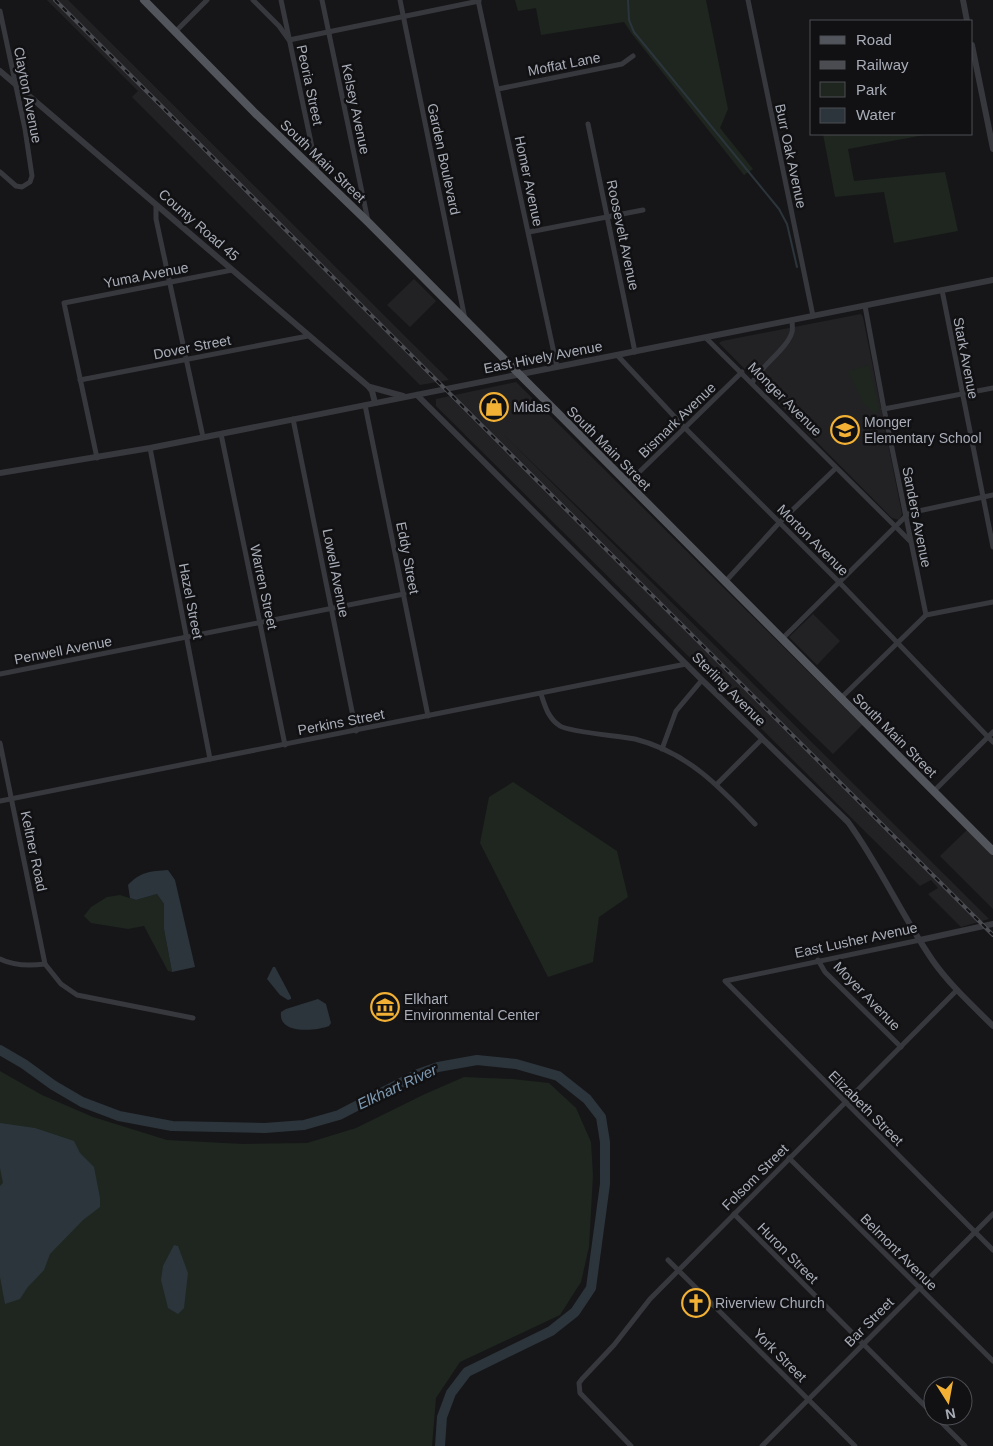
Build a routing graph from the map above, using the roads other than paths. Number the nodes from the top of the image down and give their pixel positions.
1 (144, 0) edge
2 (207, 0) edge
3 (253, 0) edge
4 (281, 0) edge
5 (322, 0) edge
6 (400, 0) edge
7 (748, 0) edge
8 (963, 0) edge
9 (479, 1) edge
10 (0, 11) edge
11 (404, 17) junction
12 (967, 20) edge
13 (175, 32) junction
14 (329, 32) junction
15 (290, 40) junction
16 (973, 49) edge
17 (633, 56) dead end
18 (0, 71) edge
19 (14, 83) junction
20 (498, 89) junction
21 (588, 124) dead end
22 (993, 149) edge
23 (0, 172) edge
24 (318, 174) junction
25 (156, 205) junction
26 (643, 210) dead end
27 (607, 216) junction
28 (368, 222) junction
29 (528, 232) junction
30 (232, 270) junction
31 (993, 280) edge
32 (170, 282) junction
33 (942, 290) junction
34 (865, 306) junction
35 (813, 316) junction
36 (792, 320) junction
37 (466, 322) junction
38 (308, 336) junction
39 (706, 338) junction
40 (635, 352) junction
41 (617, 355) junction
42 (186, 359) junction
43 (558, 367) junction
44 (742, 372) junction
45 (518, 375) junction
46 (80, 380) junction
47 (752, 383) junction
48 (368, 386) junction
49 (993, 388) edge
50 (962, 394) junction
51 (417, 395) junction
52 (407, 397) junction
53 (375, 403) junction
54 (366, 405) junction
55 (884, 410) junction
56 (293, 419) junction
57 (685, 428) junction
58 (221, 434) junction
59 (203, 437) junction
60 (150, 448) junction
61 (97, 458) junction
62 (836, 468) junction
63 (0, 473) edge
64 (627, 484) junction
65 (993, 495) edge
66 (983, 497) junction
67 (906, 516) junction
68 (780, 523) junction
69 (895, 527) junction
70 (910, 541) junction
71 (993, 547) edge
72 (725, 582) junction
73 (839, 582) junction
74 (404, 594) junction
75 (993, 602) edge
76 (331, 608) junction
77 (926, 615) junction
78 (260, 622) junction
79 (187, 637) junction
80 (782, 639) junction
81 (898, 642) junction
82 (686, 664) junction
83 (0, 674) edge
84 (702, 680) junction
85 (541, 694) junction
86 (841, 698) junction
87 (428, 716) junction
88 (356, 731) junction
89 (993, 732) edge
90 (988, 737) junction
91 (762, 739) junction
92 (993, 742) edge
93 (0, 743) edge
94 (285, 744) junction
95 (662, 750) junction
96 (210, 759) junction
97 (717, 784) junction
98 (934, 791) junction
99 (11, 799) junction
100 (0, 801) edge
101 (755, 824) dead end
102 (993, 850) edge
103 (993, 924) edge
104 (920, 940) junction
105 (0, 959) edge
106 (818, 960) junction
107 (45, 964) junction
108 (725, 981) joint
109 (957, 990) junction
110 (193, 1018) dead end
111 (993, 1026) edge
112 (901, 1047) junction
113 (845, 1103) junction
114 (789, 1158) junction
115 (734, 1214) junction
116 (993, 1214) edge
117 (975, 1232) junction
118 (993, 1250) edge
119 (668, 1260) dead end
120 (679, 1270) junction
121 (920, 1288) junction
122 (864, 1344) junction
123 (993, 1361) edge
124 (808, 1400) junction
125 (923, 1404) edge
126 (945, 1426) edge
127 (631, 1446) edge
128 (762, 1446) edge
129 (854, 1446) edge
130 (966, 1446) edge

1 - 13 main road, South Main Street
2 - 13 street
3 - 15 street
4 - 15 street, Peoria Street
5 - 14 street, Kelsey Avenue
6 - 11 street, Garden Boulevard
7 - 35 street, Burr Oak Avenue
8 - 12 street
9 - 11 street
9 - 20 street, Homer Avenue
10 - 19 street, Clayton Avenue
11 - 14 street
11 - 37 street, Garden Boulevard
13 - 24 main road, South Main Street
14 - 15 street
14 - 28 street, Kelsey Avenue
15 - 24 street, Peoria Street
16 - 22 street
17 - 20 street, Moffat Lane
18 - 19 street, County Road 45
19 - 23 street, Clayton Avenue
19 - 25 street, County Road 45
20 - 29 street, Homer Avenue
21 - 27 street, Roosevelt Avenue
24 - 28 main road, South Main Street
25 - 30 street, County Road 45
25 - 32 street
26 - 27 street
27 - 29 street
27 - 40 street, Roosevelt Avenue
28 - 37 main road, South Main Street
29 - 43 street, Homer Avenue
30 - 32 street, Yuma Avenue
30 - 38 street, County Road 45
31 - 33 street, East Hively Avenue
32 - 42 street
32 - 46 street, Yuma Avenue
33 - 34 street, East Hively Avenue
33 - 50 street, Stark Avenue
34 - 35 street, East Hively Avenue
34 - 55 street, Sanders Avenue
35 - 36 street, East Hively Avenue
36 - 39 street, East Hively Avenue
36 - 47 street
37 - 45 main road, South Main Street
38 - 42 street, Dover Street
38 - 48 street, County Road 45
39 - 40 street, East Hively Avenue
39 - 44 street, Monger Avenue
40 - 41 street, East Hively Avenue
41 - 43 street, East Hively Avenue
41 - 57 street, Morton Avenue
42 - 46 street, Dover Street
42 - 59 street
43 - 45 street, East Hively Avenue
44 - 47 street, Monger Avenue
44 - 57 street, Bismark Avenue
45 - 51 street, East Hively Avenue
45 - 64 main road, South Main Street
46 - 61 street
47 - 62 street, Monger Avenue
48 - 52 street
48 - 53 street, County Road 45
49 - 50 street
50 - 55 street
50 - 66 street, Stark Avenue
51 - 52 street, East Hively Avenue
51 - 82 street, Sterling Avenue
52 - 53 street, East Hively Avenue
53 - 54 street, East Hively Avenue
54 - 56 street, East Hively Avenue
54 - 74 street, Eddy Street
55 - 67 street, Sanders Avenue
56 - 58 street, East Hively Avenue
56 - 76 street, Lowell Avenue
57 - 64 street, Bismark Avenue
57 - 68 street, Morton Avenue
58 - 59 street, East Hively Avenue
58 - 78 street, Warren Street
59 - 60 street, East Hively Avenue
60 - 61 street, East Hively Avenue
60 - 79 street, Hazel Street
61 - 63 street, East Hively Avenue
62 - 68 street
62 - 69 street, Monger Avenue
64 - 72 main road, South Main Street
65 - 66 street
66 - 67 street
66 - 71 street, Stark Avenue
67 - 69 street
67 - 70 street, Sanders Avenue
68 - 72 street
68 - 73 street, Morton Avenue
69 - 70 street, Monger Avenue
69 - 73 street
70 - 77 street, Sanders Avenue
72 - 80 main road, South Main Street
73 - 80 street
73 - 81 street, Morton Avenue
74 - 76 street, Penwell Avenue
74 - 87 street, Eddy Street
75 - 77 street
76 - 78 street, Penwell Avenue
76 - 88 street, Lowell Avenue
77 - 81 street
78 - 79 street, Penwell Avenue
78 - 94 street, Warren Street
79 - 83 street, Penwell Avenue
79 - 96 street, Hazel Street
80 - 86 main road, South Main Street
81 - 86 street
81 - 90 street, Morton Avenue
82 - 84 street, Sterling Avenue
82 - 85 street, Perkins Street
84 - 91 street, Sterling Avenue
84 - 95 street
85 - 87 street, Perkins Street
85 - 95 street
86 - 98 main road, South Main Street
87 - 88 street, Perkins Street
88 - 94 street, Perkins Street
89 - 90 street
90 - 92 street, Morton Avenue
90 - 98 street
91 - 97 street
91 - 104 street, Sterling Avenue
93 - 99 street, Keltner Road
94 - 96 street, Perkins Street
95 - 97 street
96 - 99 street, Perkins Street
97 - 101 street
98 - 102 main road, South Main Street
99 - 100 street, Perkins Street
99 - 107 street, Keltner Road
103 - 104 street, East Lusher Avenue
104 - 106 street, East Lusher Avenue
104 - 109 street, Sterling Avenue
105 - 107 street
106 - 108 street, East Lusher Avenue
106 - 112 street, Moyer Avenue
107 - 110 street
108 - 113 street, Elizabeth Street
109 - 111 street, Sterling Avenue
109 - 112 street, Folsom Street
112 - 113 street, Folsom Street
113 - 114 street, Folsom Street
113 - 117 street, Elizabeth Street
114 - 115 street, Folsom Street
114 - 121 street, Belmont Avenue
115 - 120 street, Folsom Street
115 - 122 street, Huron Street
116 - 117 street, Bar Street
117 - 118 street, Elizabeth Street
117 - 121 street, Bar Street
119 - 120 street, York Street
120 - 124 street, York Street
120 - 127 street, Folsom Street
121 - 122 street, Bar Street
121 - 123 street, Belmont Avenue
122 - 124 street, Bar Street
122 - 125 street, Huron Street
124 - 128 street, Bar Street
124 - 129 street, York Street
126 - 130 street, Huron Street

